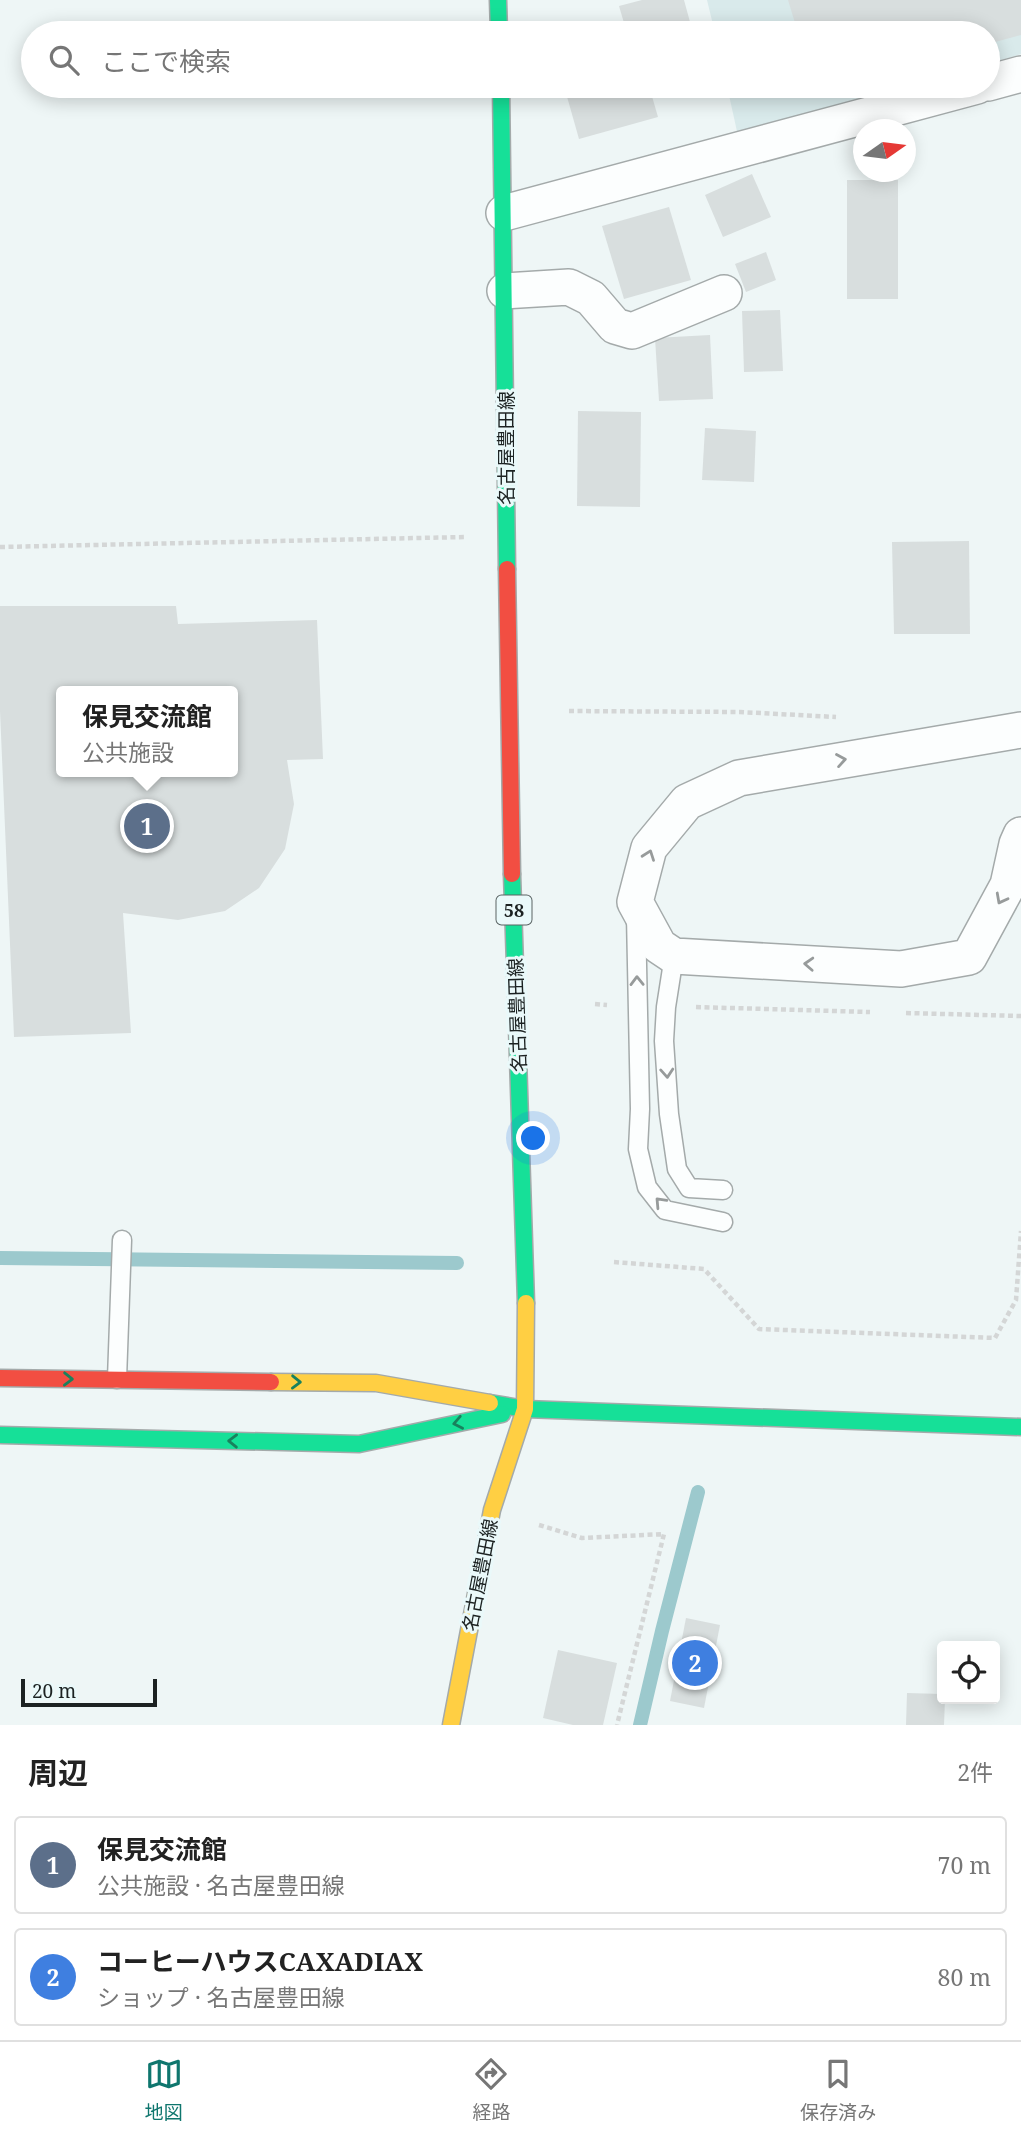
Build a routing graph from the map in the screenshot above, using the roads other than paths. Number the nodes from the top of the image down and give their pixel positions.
1 (498, 0) edge
2 (499, 21) edge
3 (1021, 74) edge
4 (1000, 80) edge
5 (501, 98) edge
6 (932, 98) edge
7 (504, 213) junction
8 (505, 291) junction
9 (724, 293) dead end
10 (1021, 730) edge
11 (1021, 835) edge
12 (635, 902) junction
13 (674, 956) junction
14 (723, 1190) dead end
15 (723, 1222) dead end
16 (122, 1240) dead end
17 (0, 1378) edge
18 (117, 1379) junction
19 (525, 1409) junction
20 (1021, 1427) edge
21 (0, 1435) edge
22 (450, 1725) edge

1 - 2 main road
3 - 4 street
5 - 7 main road, 名古屋豊田線 / 58
6 - 7 street
7 - 8 main road, 名古屋豊田線 / 58
8 - 9 street
8 - 19 main road, 名古屋豊田線 / 58
12 -> 10 street
11 -> 13 street
12 - 13 street
15 -> 12 lane
13 -> 14 lane
16 - 18 lane
17 -> 18 main road
18 -> 19 main road
19 - 20 main road
19 -> 21 main road
19 - 22 main road, 名古屋豊田線 / 58

